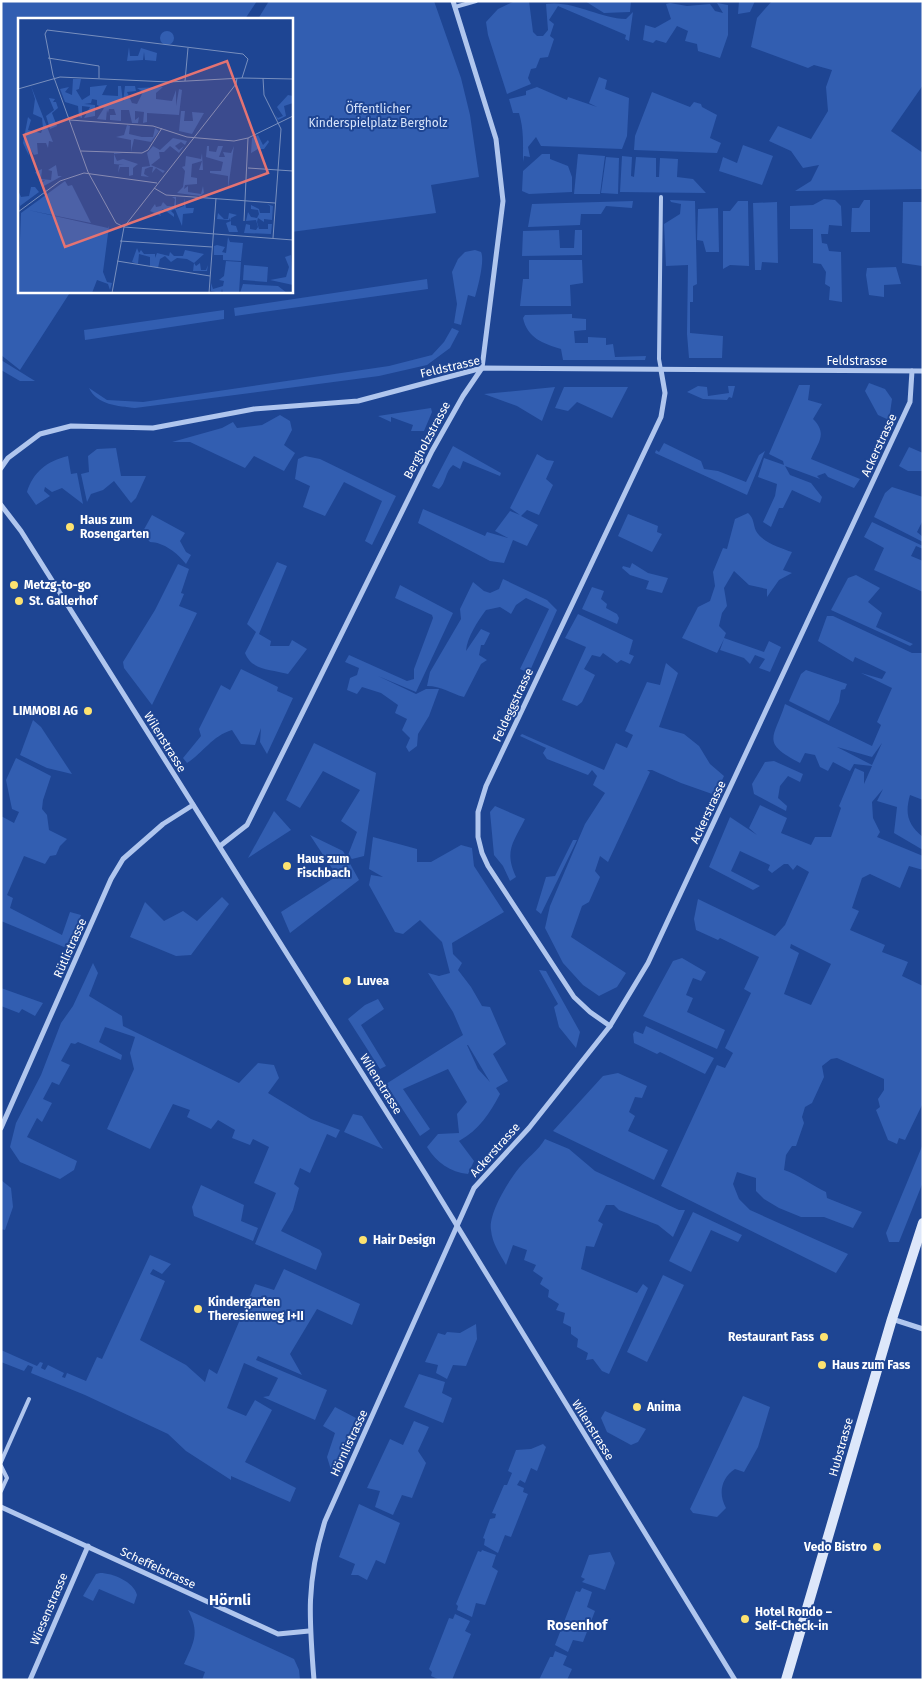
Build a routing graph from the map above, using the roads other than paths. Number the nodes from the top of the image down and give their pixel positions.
1 (476, 1) edge
2 (454, 4) edge
3 (661, 197) dead end
4 (482, 368) junction
5 (661, 370) junction
6 (912, 371) junction
7 (923, 371) edge
8 (1, 468) edge
9 (1, 505) edge
10 (193, 805) junction
11 (220, 846) junction
12 (610, 1026) junction
13 (1, 1128) edge
14 (923, 1223) edge
15 (456, 1225) junction
16 (892, 1319) junction
17 (923, 1329) edge
18 (29, 1399) dead end
19 (1, 1462) edge
20 (1, 1466) edge
21 (1, 1491) edge
22 (1, 1507) edge
23 (88, 1546) junction
24 (309, 1631) junction
25 (30, 1680) edge
26 (314, 1680) edge
27 (735, 1680) edge
28 (786, 1680) edge

1 - 2 lane, Bergholzstrasse
2 - 4 street, Bergholzstrasse
3 - 5 lane
4 - 5 street, Feldstrasse
4 - 8 street, Feldstrasse
4 - 11 street, Bergholzstrasse
5 - 6 street, Feldstrasse
5 - 12 street, Feldeggstrasse
6 - 7 street, Feldstrasse
6 - 12 street, Ackerstrasse
9 - 10 street, Wilenstrasse
10 - 11 street, Wilenstrasse
10 - 13 street, Rütlistrasse
11 - 15 street, Wilenstrasse
12 - 15 street, Ackerstrasse
14 - 16 street, Hubstrasse
15 - 24 street, Hörnlistrasse
15 - 27 street, Wilenstrasse
16 - 17 street
16 - 28 street, Hubstrasse
18 - 19 lane
20 - 21 lane
22 - 23 street, Scheffelstrasse
23 - 24 street, Scheffelstrasse
23 - 25 street, Wiesenstrasse
24 - 26 street, Hörnlistrasse

